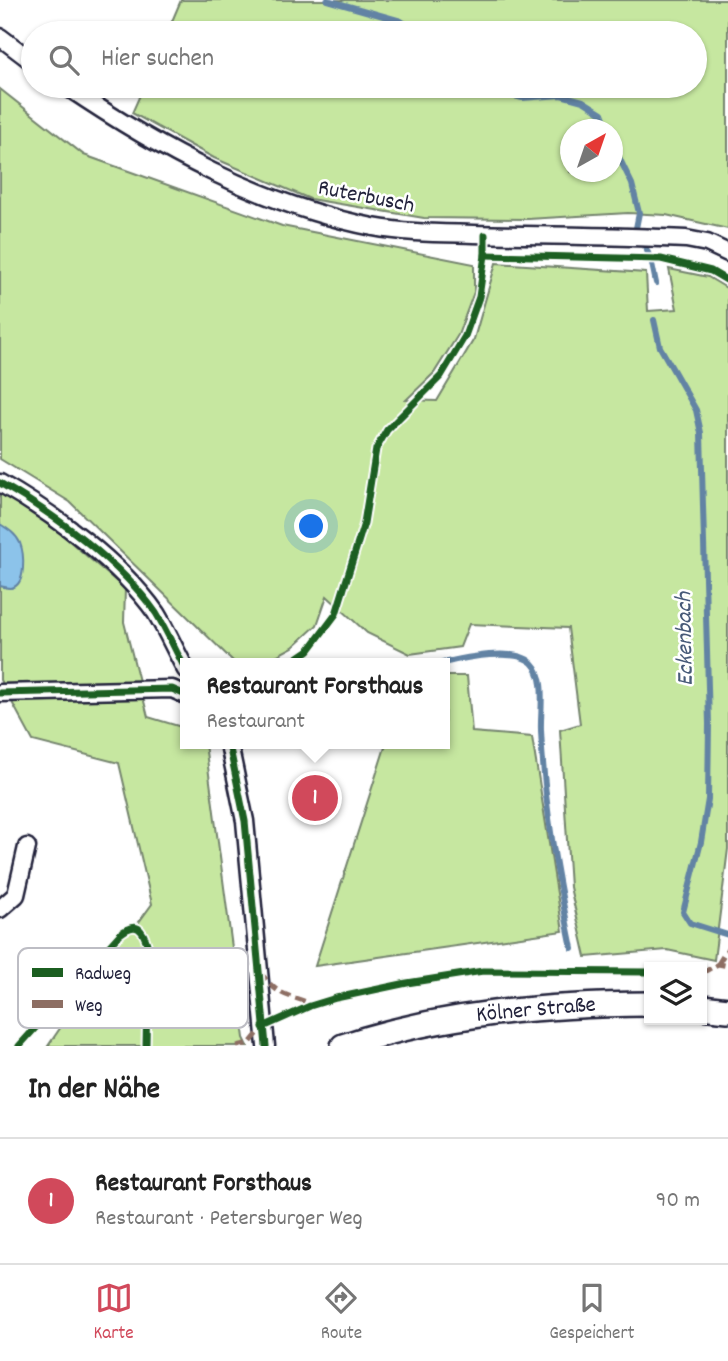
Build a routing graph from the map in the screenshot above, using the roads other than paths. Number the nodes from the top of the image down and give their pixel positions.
1 (0, 37) edge
2 (21, 53) edge
3 (84, 98) edge
4 (728, 253) edge
5 (0, 483) edge
6 (180, 658) edge
7 (180, 692) edge
8 (0, 693) edge
9 (230, 749) edge
10 (27, 847) dead end
11 (0, 909) edge
12 (644, 1004) edge
13 (707, 1008) edge
14 (728, 1010) edge
15 (266, 1046) edge
16 (342, 1046) edge

1 - 2 street
3 - 4 street, Ruterbusch
5 - 6 street
7 - 8 street
9 - 15 street
10 - 11 street
12 - 16 main road, Kölner Straße
13 - 14 main road

